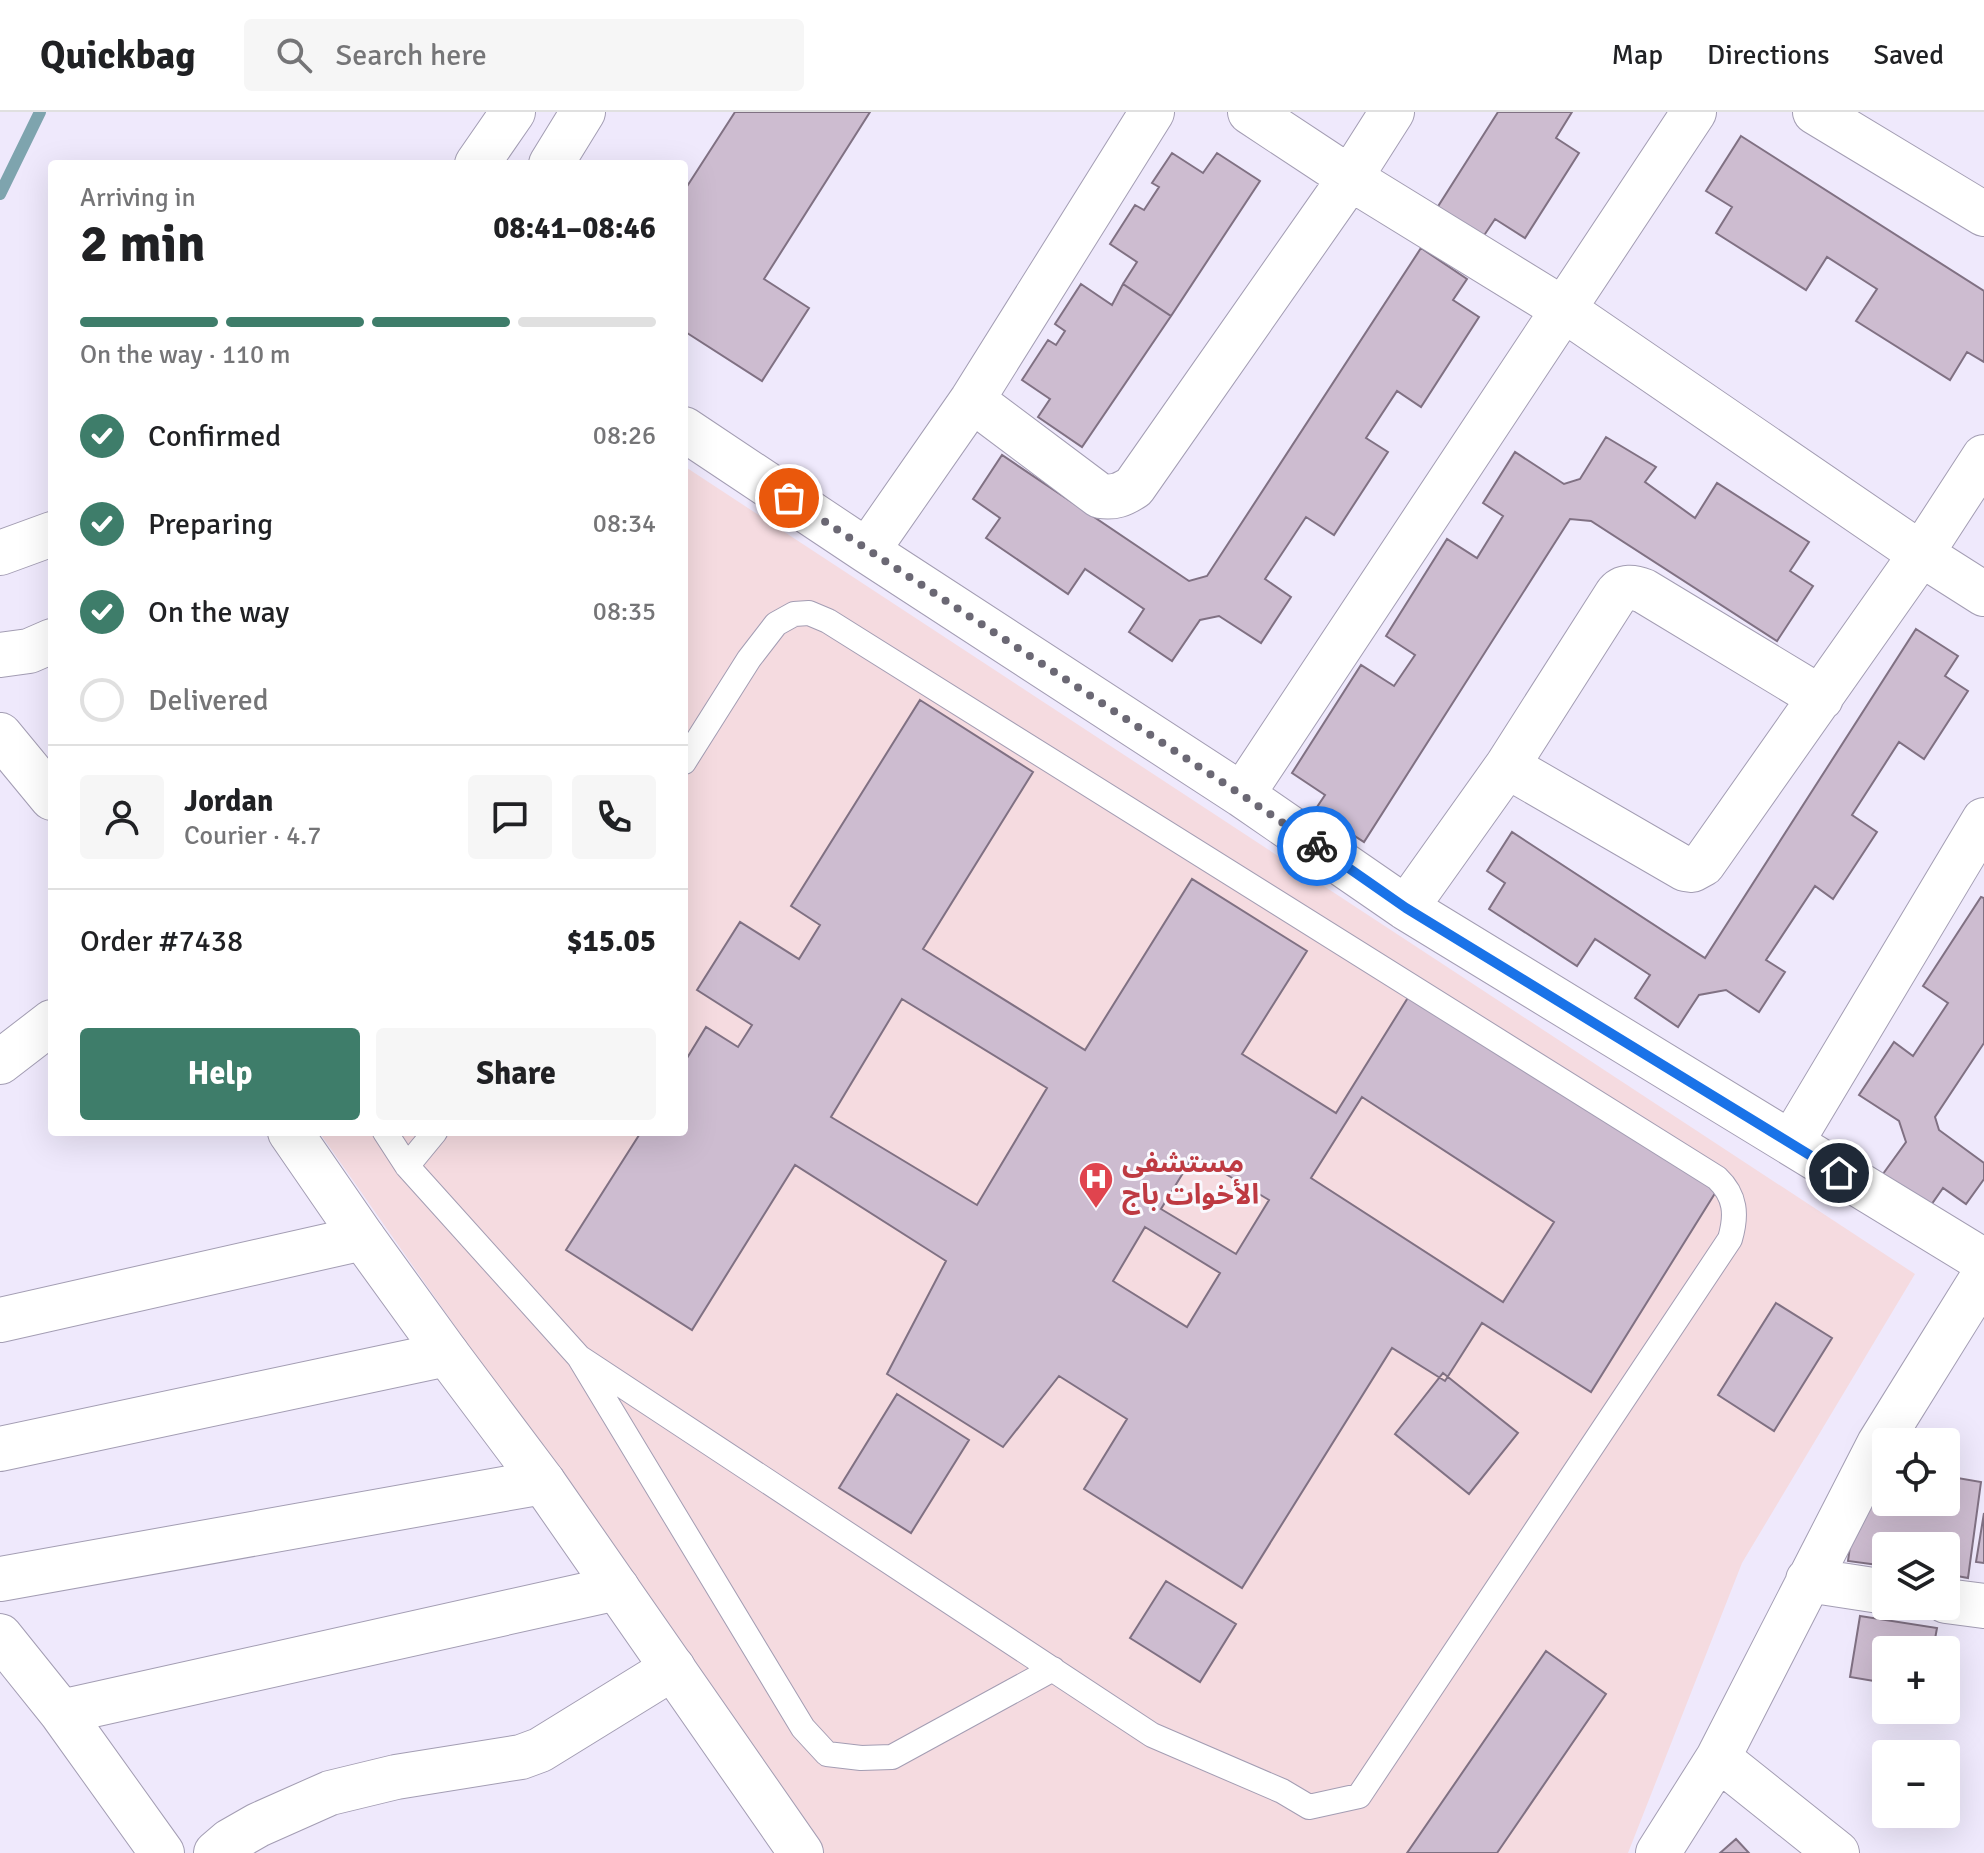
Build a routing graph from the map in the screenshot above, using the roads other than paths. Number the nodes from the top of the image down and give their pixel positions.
1 (513, 112) edge
2 (583, 112) edge
3 (1152, 112) edge
4 (1250, 112) edge
5 (1392, 112) edge
6 (1694, 112) edge
7 (1815, 112) edge
8 (480, 160) edge
9 (553, 160) edge
10 (1350, 178) junction
11 (1984, 214) edge
12 (1563, 309) junction
13 (972, 400) junction
14 (688, 432) edge
15 (1984, 457) edge
16 (48, 535) edge
17 (867, 551) junction
18 (0, 553) edge
19 (1921, 554) junction
20 (1984, 594) edge
21 (48, 643) edge
22 (0, 655) edge
23 (1821, 698) junction
24 (3, 745) edge
25 (688, 756) edge
26 (1507, 766) junction
27 (48, 794) edge
28 (1242, 795) junction
29 (1984, 820) edge
30 (1406, 908) junction
31 (48, 1025) edge
32 (0, 1062) edge
33 (293, 1136) edge
34 (388, 1136) edge
35 (432, 1136) edge
36 (1791, 1143) junction
37 (407, 1166) junction
38 (363, 1238) junction
39 (1984, 1261) edge
40 (1984, 1275) edge
41 (0, 1320) edge
42 (447, 1354) junction
43 (579, 1357) junction
44 (0, 1449) edge
45 (543, 1482) junction
46 (0, 1579) edge
47 (1808, 1580) junction
48 (617, 1588) junction
49 (1872, 1590) edge
50 (1960, 1603) edge
51 (1984, 1606) edge
52 (0, 1636) edge
53 (673, 1668) junction
54 (1053, 1669) junction
55 (61, 1712) junction
56 (1718, 1758) junction
57 (162, 1853) edge
58 (216, 1853) edge
59 (801, 1853) edge
60 (1658, 1853) edge
61 (1837, 1853) edge

1 - 8 street
2 - 9 street
3 - 13 street
4 - 10 street
5 - 10 street
6 - 12 street
7 - 11 street
10 - 12 street
10 - 13 street
12 - 19 street
12 - 28 street
13 - 17 street
14 - 17 street
15 - 19 street
16 - 18 street
17 - 28 street
19 - 20 street
19 - 23 street
21 - 22 street
23 - 26 street
23 - 26 street
24 - 27 street
25 - 54 lane
26 - 30 street
28 - 30 street
29 - 36 street
30 - 36 street
31 - 32 street
33 - 38 street
34 - 37 lane
35 - 37 lane
36 - 39 street
37 - 43 lane
38 - 41 street
38 - 42 street
40 - 47 street
42 - 44 street
42 - 45 street
43 - 54 lane
43 - 54 lane
45 - 46 street
45 - 48 street
47 - 49 street
47 - 56 street
48 - 53 street
48 - 55 street
50 - 51 street
52 - 55 street
53 - 58 street
53 - 59 street
55 - 57 street
56 - 60 street
56 - 61 street

